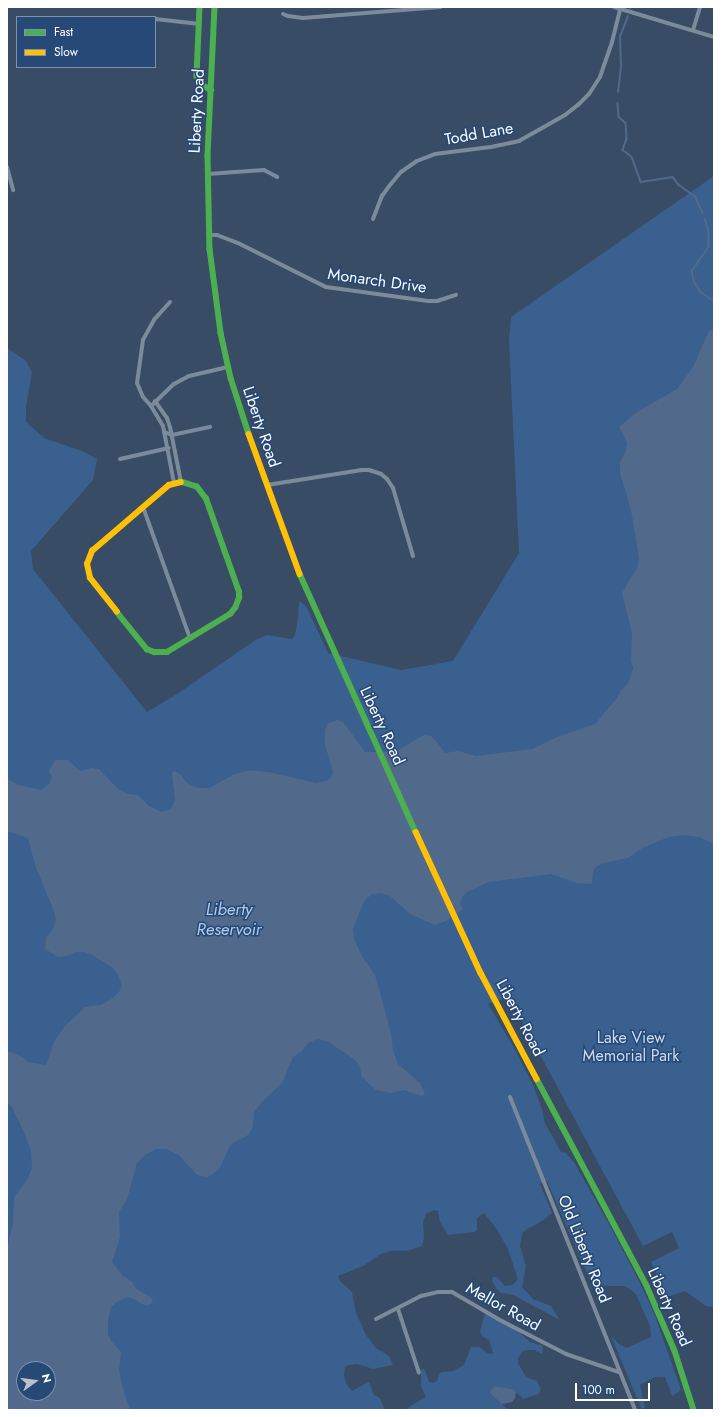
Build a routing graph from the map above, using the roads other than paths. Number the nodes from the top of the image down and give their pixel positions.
1 (200, 7) edge
2 (215, 7) edge
3 (441, 7) edge
4 (614, 7) edge
5 (700, 7) edge
6 (620, 10) junction
7 (283, 14) dead end
8 (156, 19) edge
9 (200, 24) junction
10 (693, 30) junction
11 (714, 37) edge
12 (211, 90) junction
13 (7, 167) edge
14 (208, 174) junction
15 (277, 177) dead end
16 (13, 190) dead end
17 (373, 219) dead end
18 (209, 235) junction
19 (456, 295) dead end
20 (170, 302) dead end
21 (228, 367) junction
22 (156, 401) junction
23 (151, 406) junction
24 (210, 427) dead end
25 (164, 432) junction
26 (172, 435) junction
27 (174, 448) junction
28 (167, 449) junction
29 (120, 459) dead end
30 (181, 482) junction
31 (174, 483) junction
32 (267, 485) junction
33 (143, 508) junction
34 (413, 556) dead end
35 (190, 638) junction
36 (510, 1097) dead end
37 (398, 1309) junction
38 (376, 1319) dead end
39 (619, 1372) junction
40 (419, 1373) dead end
41 (635, 1410) edge
42 (694, 1410) edge

1 - 9 main road
2 - 12 main road, Liberty Road
3 - 7 street
4 - 6 street
5 - 10 street
6 - 10 street
6 - 17 street, Todd Lane
8 - 9 street
9 - 12 main road
10 - 11 street
12 - 14 main road, Liberty Road
13 - 16 street
14 - 15 street
14 - 18 main road, Liberty Road
18 - 19 street, Monarch Drive
18 - 21 main road, Liberty Road
20 - 23 street
21 - 22 street
21 - 32 main road, Liberty Road
22 - 23 street
22 - 26 street
23 - 25 street
24 - 26 street
25 - 26 street
25 - 28 street
26 - 27 street
27 - 28 street
27 - 30 street
28 - 29 street
28 - 31 street
30 - 31 main road
30 - 35 main road
31 - 33 main road
32 - 34 street
32 - 42 main road, Liberty Road
33 - 35 street
33 - 35 main road
36 - 39 street, Old Liberty Road
37 - 38 street, Mellor Road
37 - 39 street, Mellor Road
37 - 40 street
39 - 41 street, Old Liberty Road

